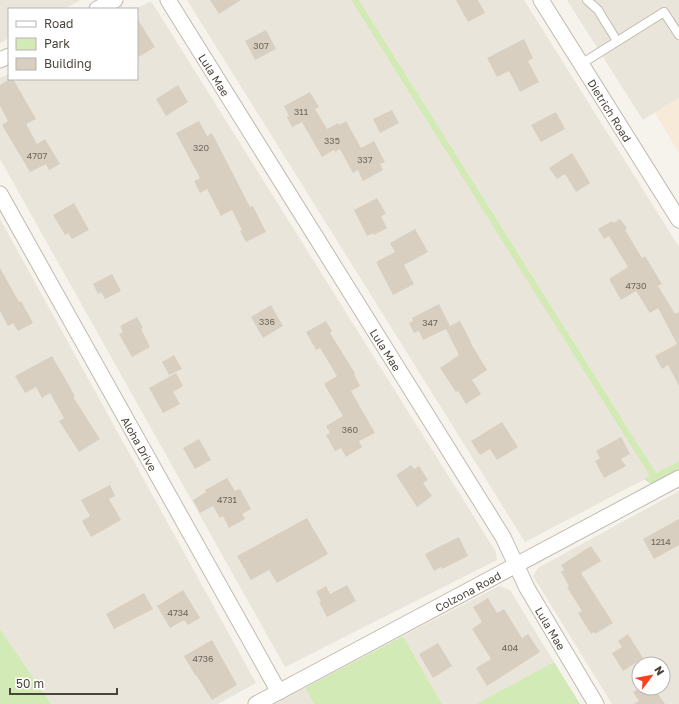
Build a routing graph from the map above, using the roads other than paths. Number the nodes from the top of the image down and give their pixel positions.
1 (115, 0) edge
2 (168, 0) edge
3 (541, 0) edge
4 (587, 0) edge
5 (100, 8) edge
6 (679, 35) edge
7 (617, 41) junction
8 (581, 64) junction
9 (0, 194) edge
10 (679, 220) edge
11 (679, 478) edge
12 (516, 566) junction
13 (279, 692) junction
14 (256, 704) edge
15 (596, 704) edge

1 - 5 street
2 - 12 street, Lula Mae
3 - 8 street, Dietrich Road
4 - 7 lane
6 - 7 lane
7 - 8 lane
8 - 10 street, Dietrich Road
9 - 13 street, Aloha Drive
11 - 12 street, Colzona Road
12 - 13 street, Colzona Road
12 - 15 street, Lula Mae
13 - 14 street, Colzona Road

